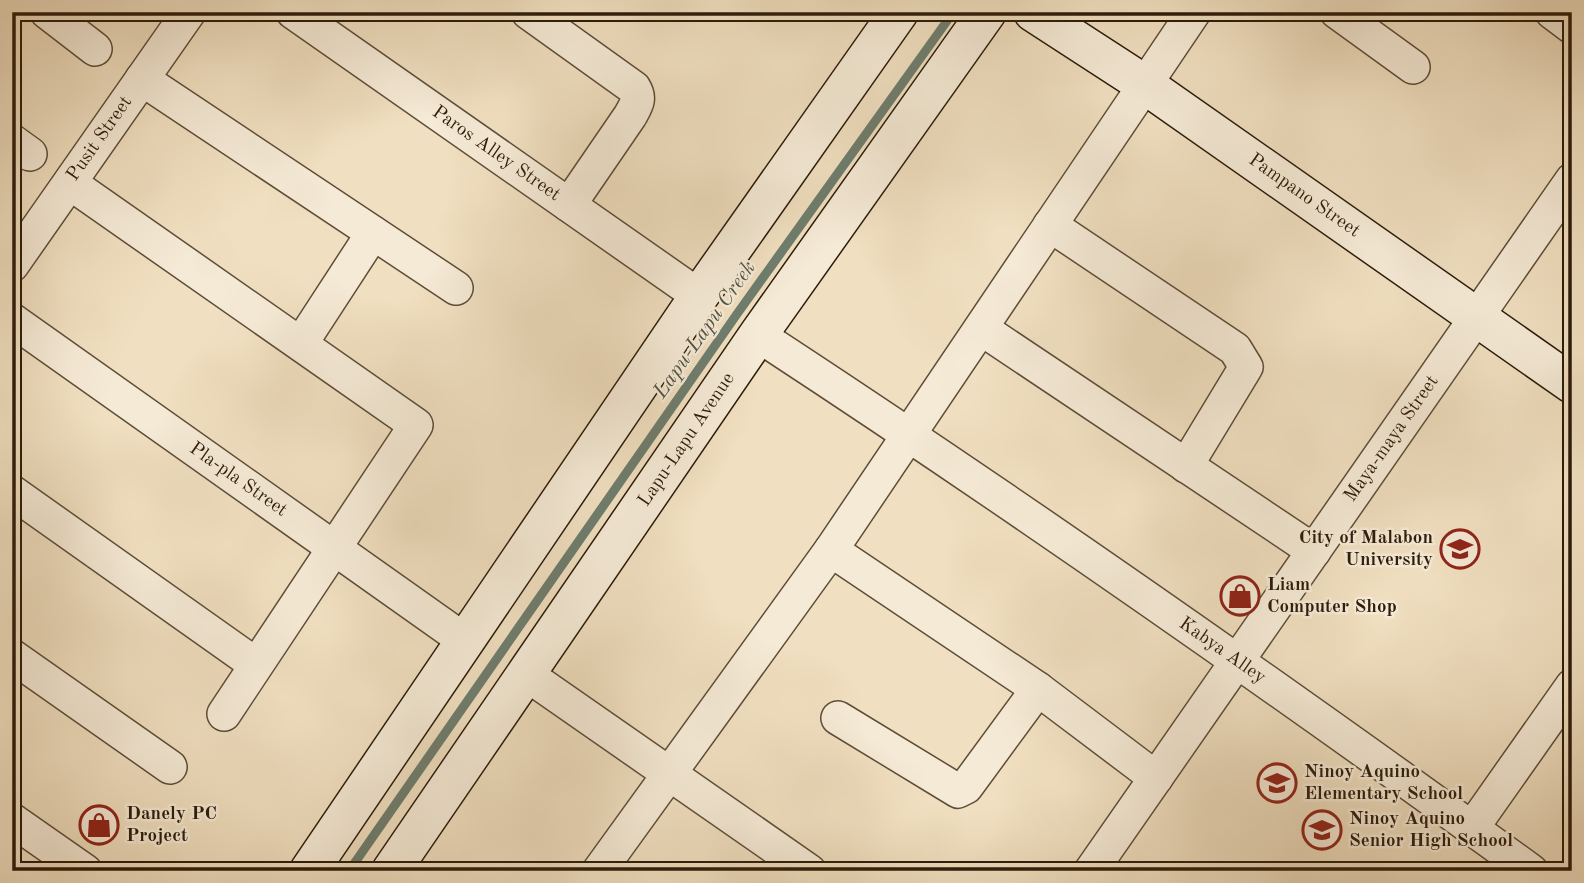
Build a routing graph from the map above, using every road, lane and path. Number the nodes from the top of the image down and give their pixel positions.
1 (47, 12) edge
2 (189, 12) edge
3 (293, 12) edge
4 (528, 12) edge
5 (899, 12) edge
6 (988, 12) edge
7 (1033, 12) edge
8 (1194, 12) edge
9 (1336, 12) edge
10 (1552, 12) edge
11 (1572, 27) edge
12 (95, 49) dead end
13 (1413, 68) dead end
14 (142, 79) junction
15 (1144, 84) junction
16 (1572, 180) edge
17 (70, 183) junction
18 (569, 205) junction
19 (1050, 225) junction
20 (373, 233) junction
21 (12, 265) edge
22 (456, 288) dead end
23 (699, 296) junction
24 (1477, 316) junction
25 (12, 320) edge
26 (982, 329) junction
27 (758, 335) junction
28 (302, 342) junction
29 (1572, 384) edge
30 (911, 435) junction
31 (1186, 466) junction
32 (12, 492) edge
33 (336, 550) junction
34 (831, 550) junction
35 (1314, 551) junction
36 (464, 640) junction
37 (12, 656) edge
38 (1237, 661) junction
39 (255, 664) junction
40 (526, 674) junction
41 (1572, 686) edge
42 (1038, 689) junction
43 (224, 714) dead end
44 (838, 718) dead end
45 (170, 767) dead end
46 (668, 776) junction
47 (1156, 778) junction
48 (12, 820) edge
49 (1472, 828) junction
50 (85, 871) edge
51 (309, 871) edge
52 (391, 871) edge
53 (599, 871) edge
54 (809, 871) edge
55 (1091, 871) edge
56 (1531, 871) edge

1 - 12 street
2 - 14 street, Pusit Street
3 - 18 street, Paros Alley Street
4 - 18 street
5 - 23 main road
6 - 27 main road, Lapu-Lapu Avenue
7 - 15 main road, Pampano Street
8 - 15 street
9 - 13 street
10 - 11 street
14 - 17 street, Pusit Street
14 - 20 street
15 - 19 street
15 - 24 main road, Pampano Street
16 - 24 street, Maya-maya Street
17 - 21 street, Pusit Street
17 - 28 street
18 - 23 street, Paros Alley Street
19 - 26 street
19 - 31 street
20 - 22 street
20 - 28 street
23 - 36 main road
24 - 29 main road, Pampano Street
24 - 35 street, Maya-maya Street
25 - 33 street, Pla-pla Street
26 - 30 street
26 - 31 street
27 - 30 street, Kabya Alley
27 - 40 main road, Lapu-Lapu Avenue
28 - 33 street
30 - 34 street
30 - 38 street, Kabya Alley
31 - 35 street
32 - 39 street
33 - 36 street, Pla-pla Street
33 - 39 street
34 - 42 street
34 - 46 street
35 - 38 street, Maya-maya Street
36 - 51 main road
37 - 45 street
38 - 47 street, Maya-maya Street
38 - 49 street, Kabya Alley
39 - 43 street
40 - 46 street
40 - 52 main road, Lapu-Lapu Avenue
41 - 49 street
42 - 44 street
42 - 47 street
46 - 53 street
46 - 54 street
47 - 55 street, Maya-maya Street
48 - 50 street
49 - 56 street, Kabya Alley

